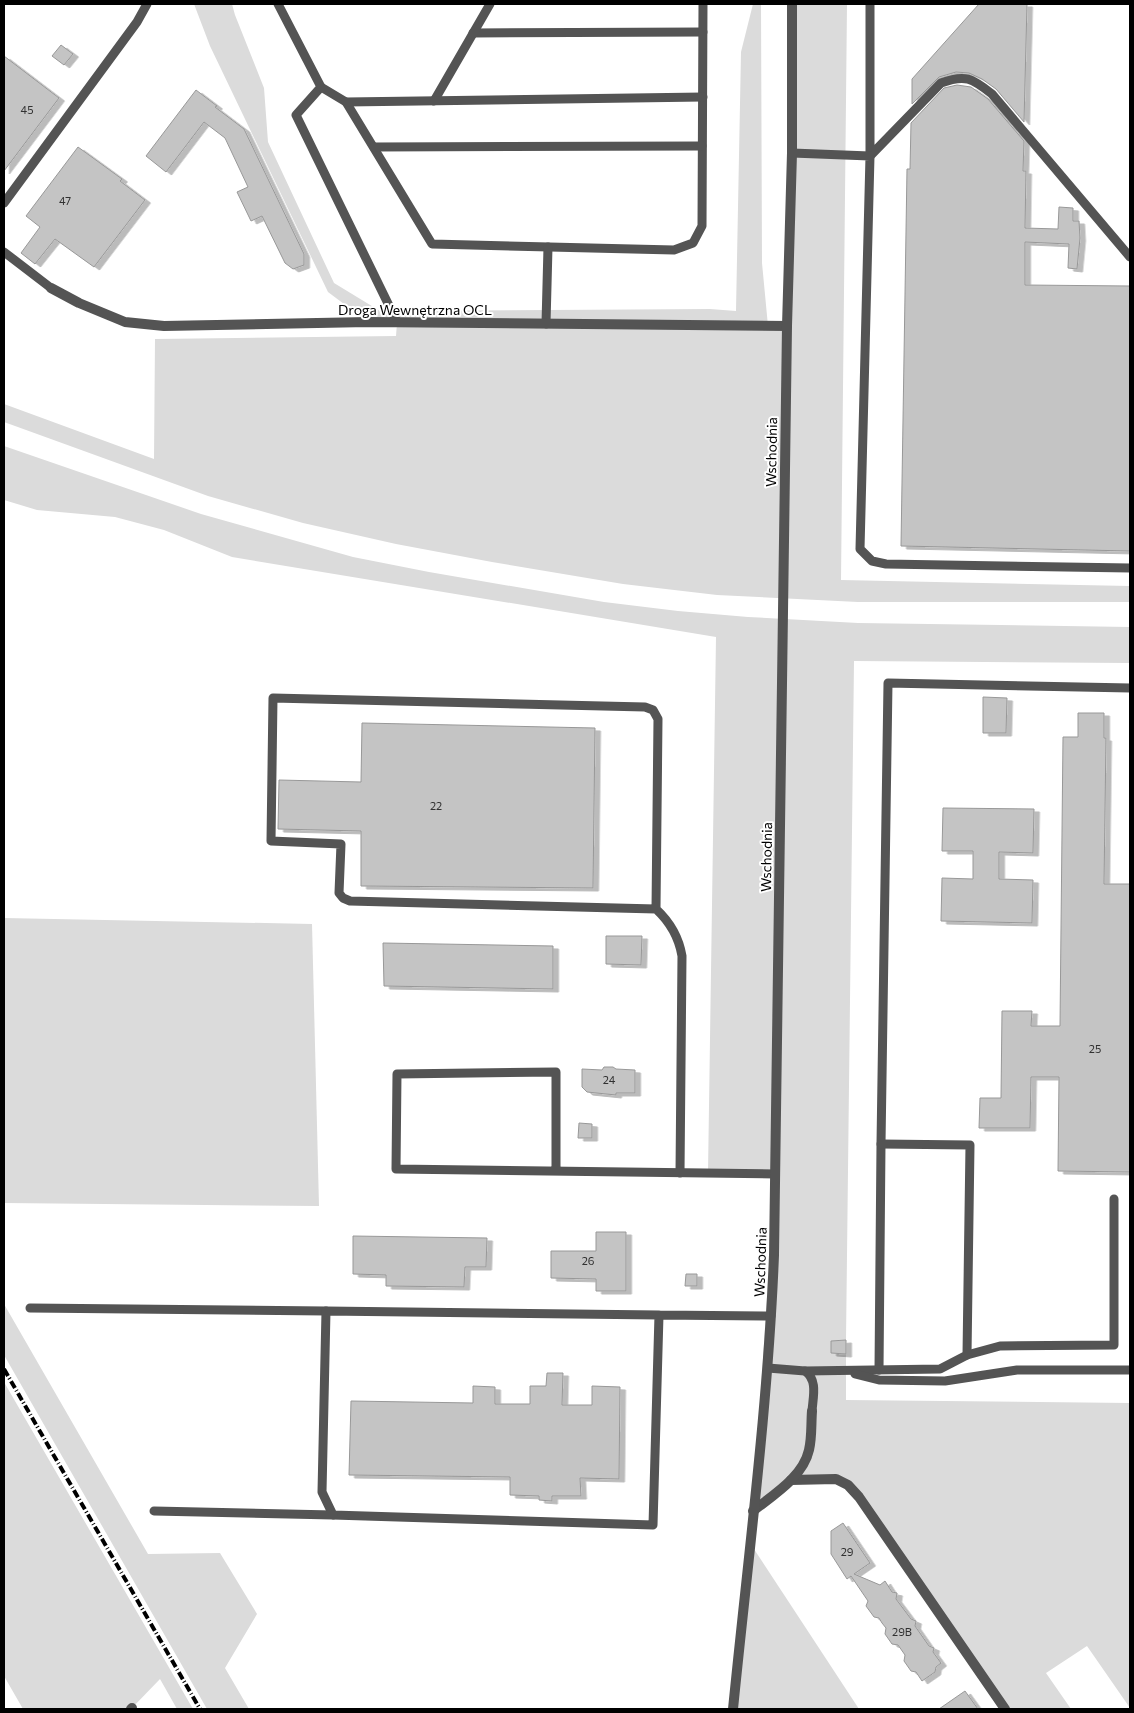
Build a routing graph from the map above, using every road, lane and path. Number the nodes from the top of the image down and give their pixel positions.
1 (147, 4) edge
2 (278, 4) edge
3 (490, 4) edge
4 (703, 4) edge
5 (792, 4) edge
6 (870, 4) edge
7 (703, 32) junction
8 (473, 33) junction
9 (321, 87) junction
10 (702, 97) junction
11 (434, 101) junction
12 (346, 102) junction
13 (702, 146) junction
14 (374, 148) junction
15 (792, 153) junction
16 (870, 156) junction
17 (4, 203) edge
18 (548, 247) junction
19 (4, 252) edge
20 (1130, 258) edge
21 (51, 288) joint
22 (397, 322) junction
23 (546, 324) junction
24 (786, 326) junction
25 (1130, 568) edge
26 (1130, 688) edge
27 (656, 909) junction
28 (880, 1144) junction
29 (556, 1171) junction
30 (680, 1173) junction
31 (775, 1174) junction
32 (1114, 1199) dead end
33 (30, 1308) dead end
34 (326, 1311) junction
35 (659, 1315) junction
36 (772, 1316) junction
37 (967, 1355) junction
38 (768, 1368) junction
39 (880, 1370) junction
40 (1130, 1370) edge
41 (805, 1371) junction
42 (845, 1372) junction
43 (812, 1411) joint
44 (791, 1480) junction
45 (753, 1511) junction
46 (154, 1512) dead end
47 (333, 1515) junction
48 (733, 1709) edge
49 (1005, 1709) edge

1 - 17 lane
2 - 9 lane
3 - 8 lane
4 - 7 lane
5 - 15 street, Wschodnia
6 - 16 lane
7 - 8 lane
7 - 10 lane
8 - 11 lane
9 - 12 lane
9 - 22 lane
10 - 11 lane
10 - 13 lane
11 - 12 lane
12 - 14 lane
13 - 14 lane
13 - 18 lane
14 - 18 lane
15 - 16 lane
15 - 24 street, Wschodnia
16 - 20 lane
16 - 25 lane
18 - 23 lane
19 - 21 lane
21 - 22 street, Droga Wewnętrzna OCL
22 - 23 street, Droga Wewnętrzna OCL
23 - 24 street, Droga Wewnętrzna OCL
24 - 31 street, Wschodnia
26 - 28 lane
27 - 27 lane
27 - 30 lane
28 - 37 lane
28 - 39 lane
29 - 29 lane
29 - 30 lane
30 - 31 lane
31 - 36 street, Wschodnia
32 - 37 lane
33 - 34 lane
34 - 35 lane
34 - 47 lane
35 - 36 lane
35 - 47 lane
36 - 38 street, Wschodnia
37 - 39 lane
38 - 41 lane
38 - 45 street, Wschodnia
39 - 42 lane
40 - 42 lane
41 - 42 lane
41 - 43 lane
43 - 44 street
44 - 45 street
44 - 49 street
45 - 48 street, Wschodnia
46 - 47 lane

